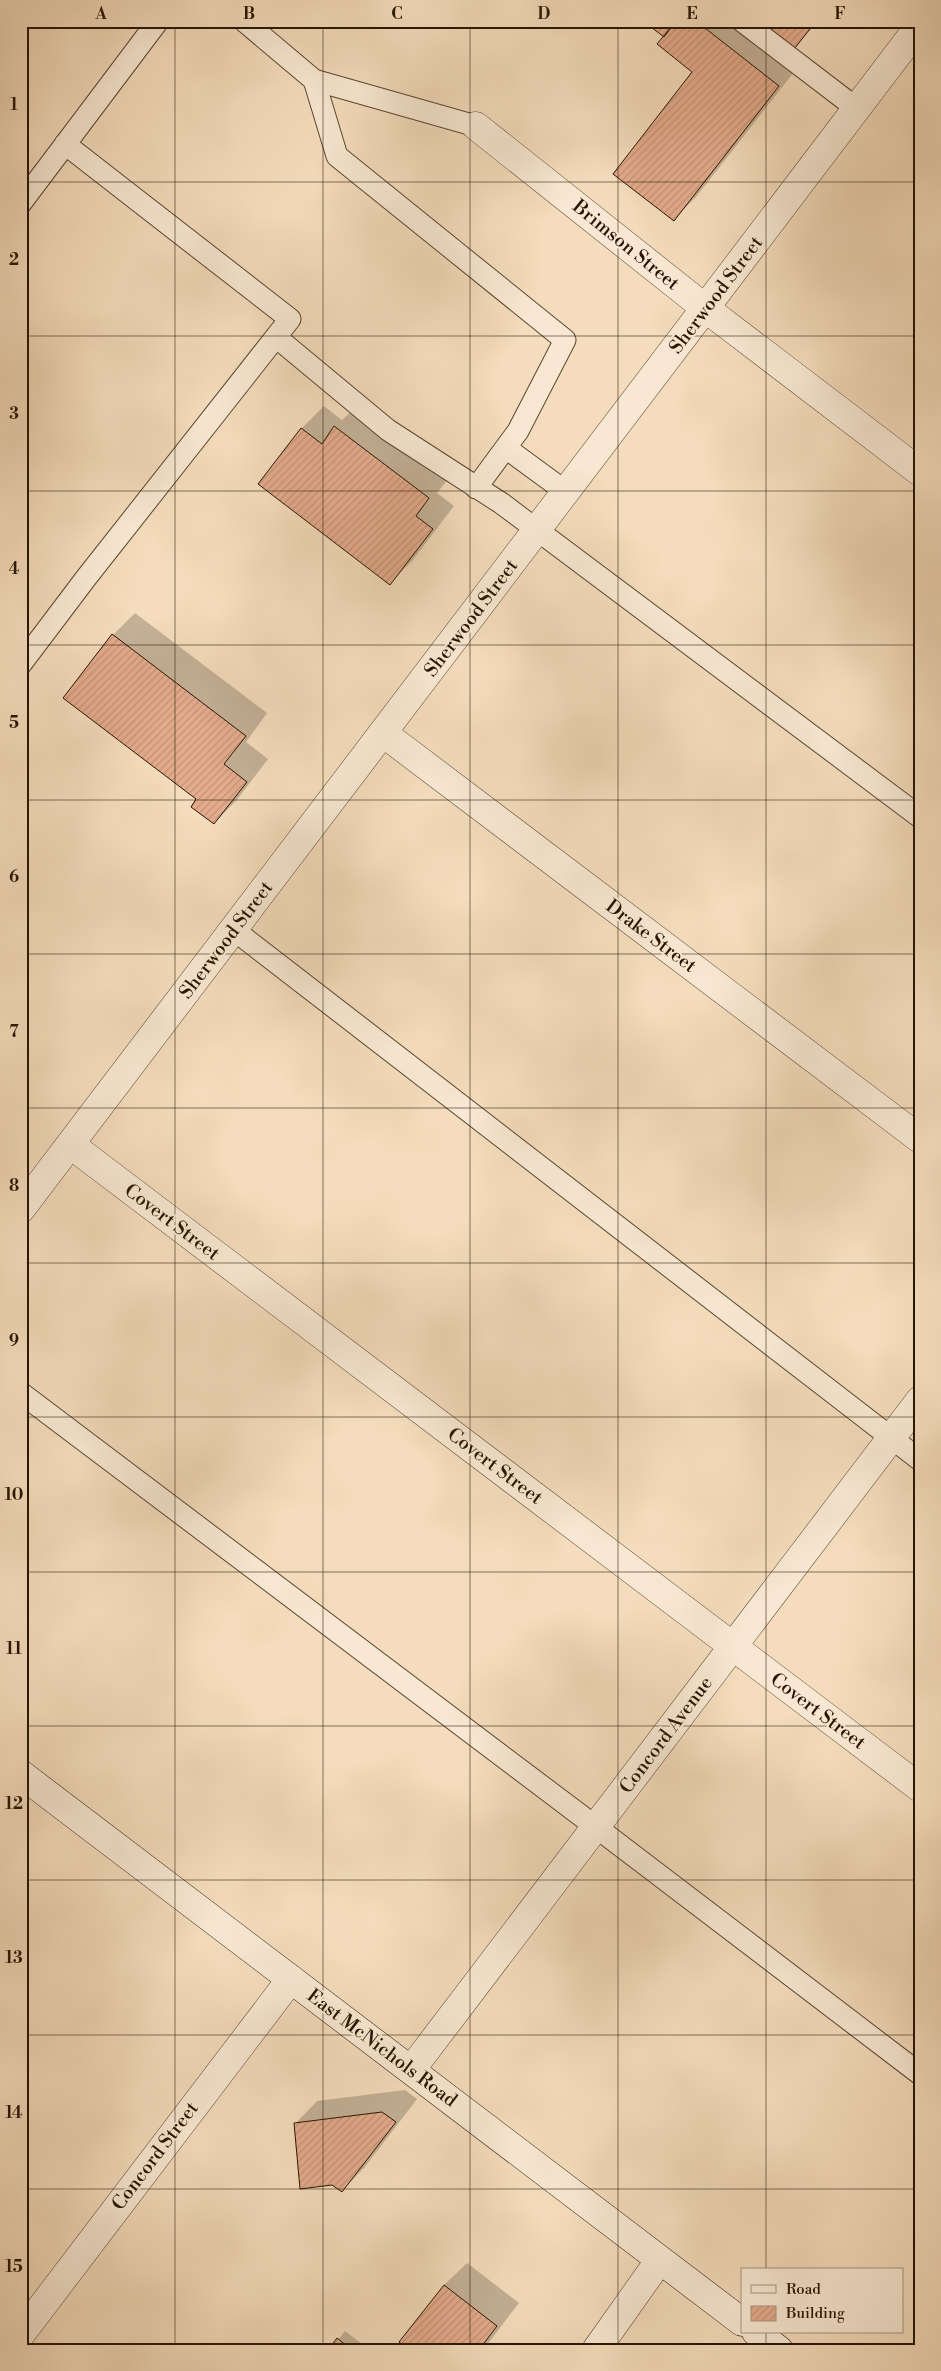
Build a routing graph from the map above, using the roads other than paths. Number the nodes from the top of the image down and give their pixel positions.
1 (158, 21) edge
2 (244, 21) edge
3 (742, 21) edge
4 (920, 25) edge
5 (314, 80) junction
6 (856, 108) junction
7 (476, 126) joint
8 (66, 144) junction
9 (21, 203) edge
10 (705, 308) junction
11 (276, 337) junction
12 (506, 448) junction
13 (920, 472) edge
14 (476, 488) junction
15 (566, 492) junction
16 (538, 530) junction
17 (21, 664) edge
18 (383, 733) junction
19 (920, 817) edge
20 (234, 930) junction
21 (920, 1139) edge
22 (70, 1145) junction
23 (21, 1209) edge
24 (21, 1393) edge
25 (920, 1400) edge
26 (891, 1438) junction
27 (920, 1460) edge
28 (733, 1647) junction
29 (21, 1774) edge
30 (920, 1788) edge
31 (596, 1827) junction
32 (291, 1979) junction
33 (411, 2070) junction
34 (920, 2074) edge
35 (660, 2261) junction
36 (741, 2321) edge
37 (21, 2334) edge
38 (759, 2334) edge
39 (596, 2350) edge
40 (779, 2350) edge

1 - 8 lane
2 - 5 lane
3 - 6 lane
4 - 6 street, Sherwood Street
5 - 7 lane
5 - 12 lane
6 - 10 street, Sherwood Street
7 - 10 street, Brimson Street
8 - 9 lane
8 - 11 lane
10 - 13 street, Brimson Street
10 - 15 street, Sherwood Street
11 - 14 lane
11 - 17 lane
12 - 14 lane
12 - 15 lane
14 - 16 lane
15 - 16 street, Sherwood Street
16 - 18 street, Sherwood Street
16 - 19 lane
18 - 20 street, Sherwood Street
18 - 21 street, Drake Street
20 - 22 street, Sherwood Street
20 - 26 lane
22 - 23 street, Sherwood Street
22 - 28 street, Covert Street
24 - 31 lane
25 - 26 street, Concord Avenue
26 - 27 lane
26 - 28 street, Concord Avenue
28 - 30 street, Covert Street
28 - 31 street, Concord Avenue
29 - 32 street, East McNichols Road
31 - 33 street, Concord Avenue
31 - 34 lane
32 - 33 street, East McNichols Road
32 - 37 street, Concord Street
33 - 35 street, East McNichols Road
35 - 36 street, East McNichols Road
35 - 39 street
38 - 40 street

